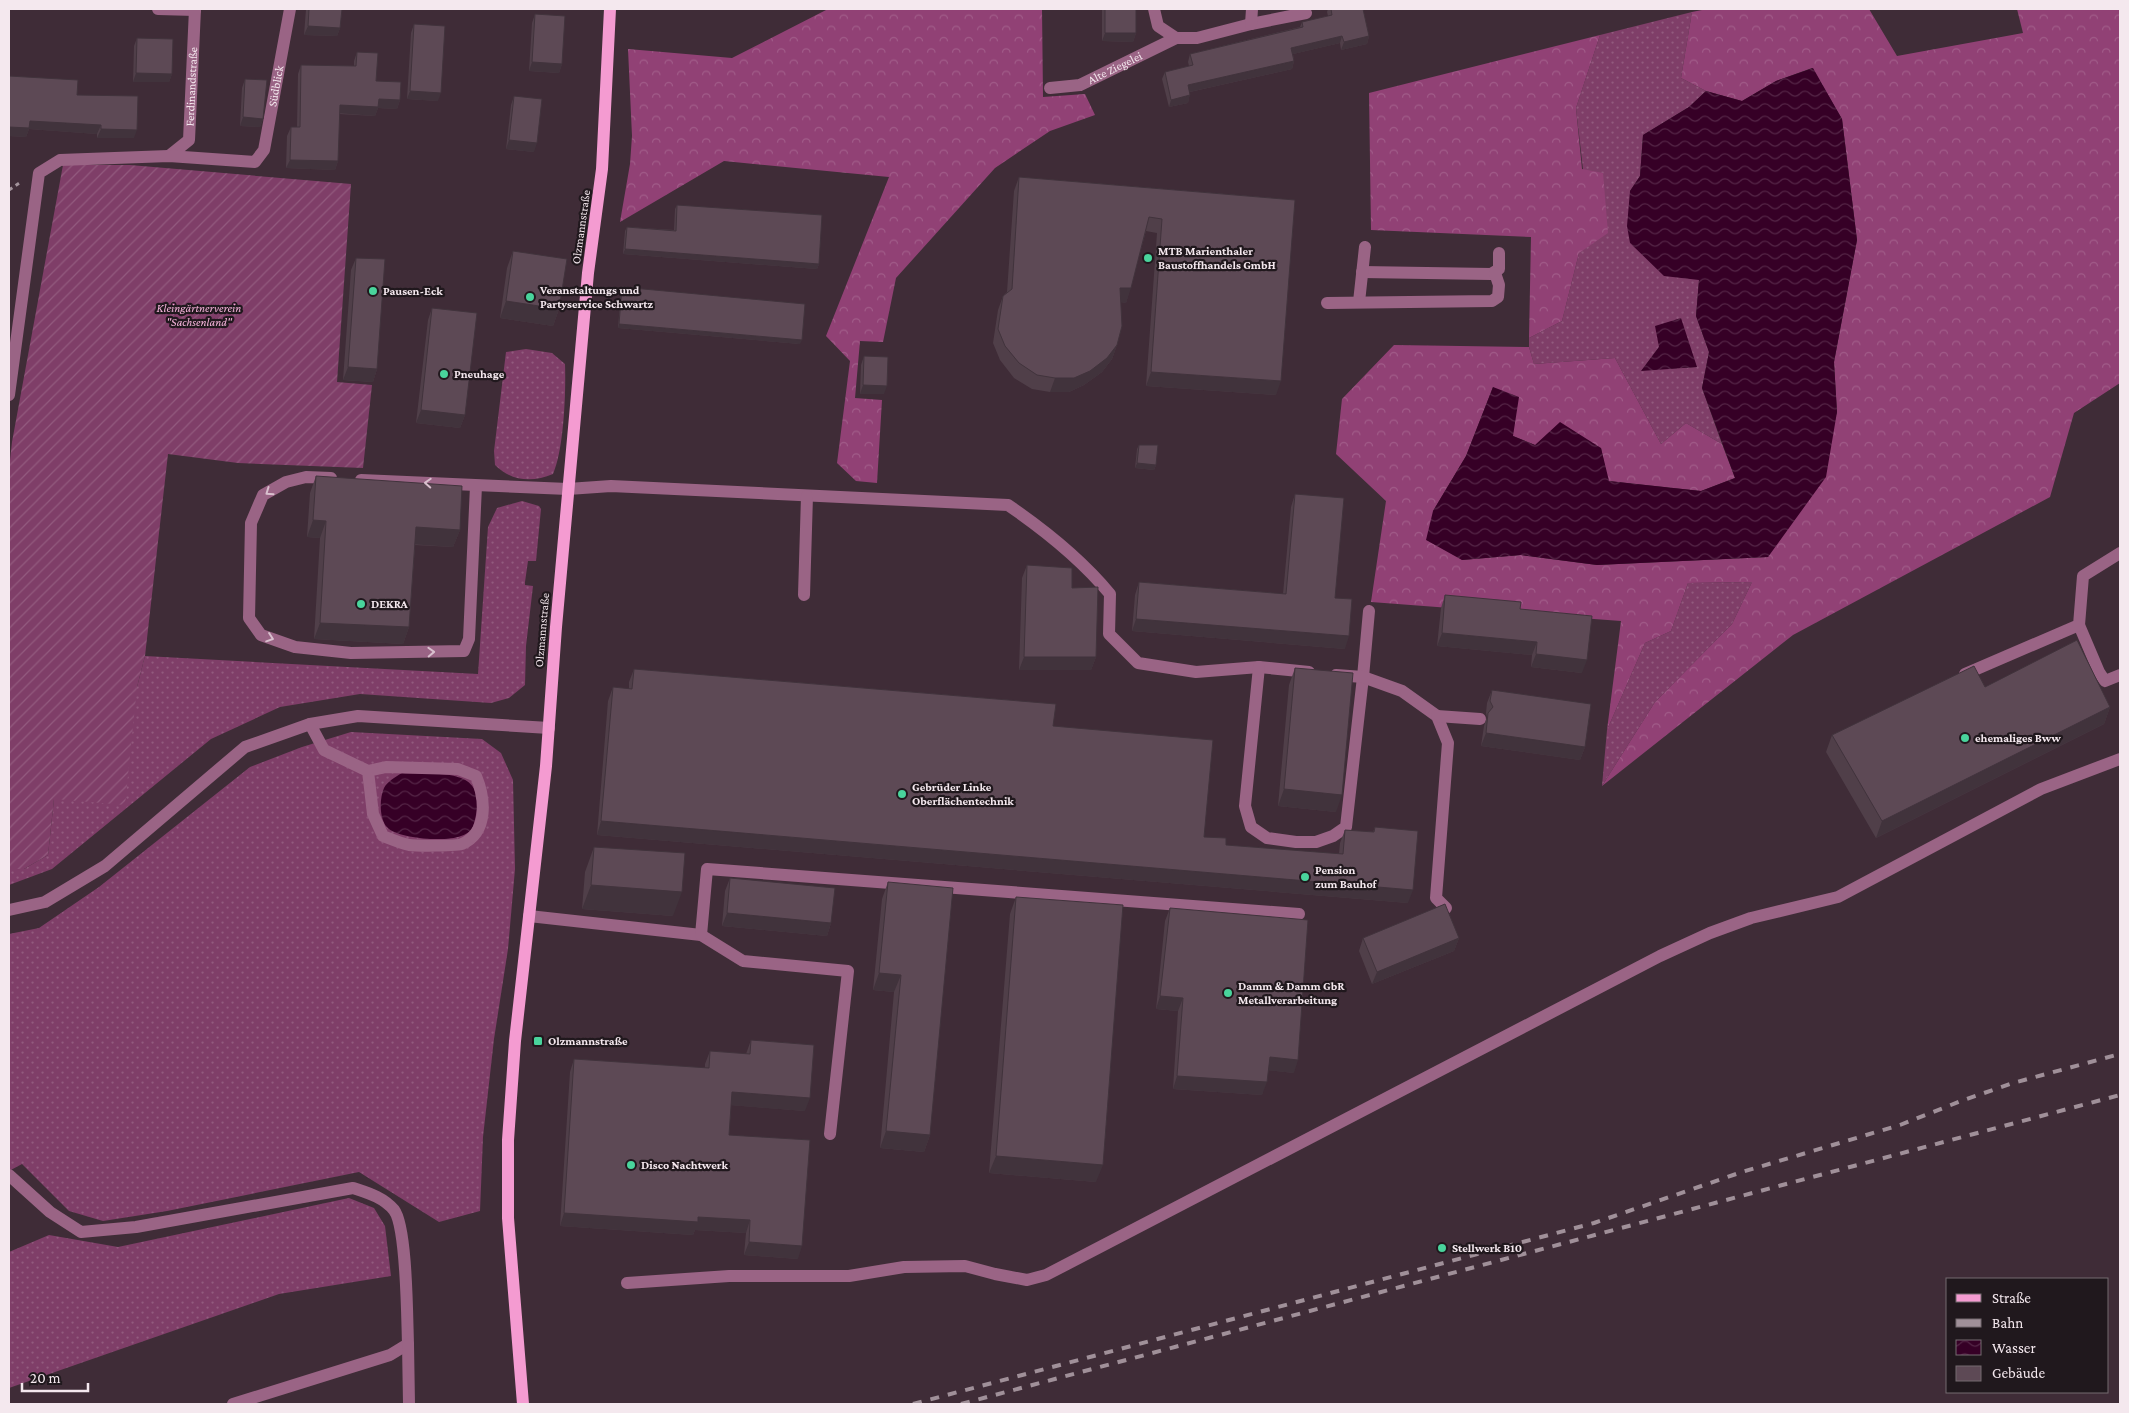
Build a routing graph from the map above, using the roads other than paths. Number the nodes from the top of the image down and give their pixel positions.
1 (158, 9) edge
2 (195, 9) edge
3 (290, 9) edge
4 (610, 9) edge
5 (1154, 9) edge
6 (1252, 9) edge
7 (1306, 13) dead end
8 (1251, 24) junction
9 (1176, 38) junction
10 (1050, 88) dead end
11 (169, 156) junction
12 (1365, 247) dead end
13 (1499, 253) dead end
14 (1362, 272) junction
15 (1495, 273) junction
16 (1359, 302) junction
17 (1327, 303) dead end
18 (9, 395) edge
19 (476, 486) junction
20 (568, 489) junction
21 (807, 496) junction
22 (2120, 553) edge
23 (804, 595) dead end
24 (1369, 610) dead end
25 (2079, 625) junction
26 (1259, 667) junction
27 (1965, 674) edge
28 (2120, 675) edge
29 (1363, 677) junction
30 (1437, 716) junction
31 (1480, 719) dead end
32 (310, 724) junction
33 (548, 728) junction
34 (2120, 759) edge
35 (368, 772) junction
36 (1446, 908) edge
37 (9, 910) edge
38 (1300, 914) dead end
39 (529, 916) junction
40 (701, 935) junction
41 (830, 1134) dead end
42 (9, 1175) edge
43 (627, 1282) dead end
44 (408, 1344) junction
45 (233, 1404) edge
46 (409, 1404) edge
47 (523, 1404) edge

1 - 2 street
2 - 11 street, Ferdinandstraße
3 - 11 street, Südblick
4 - 20 main road, Olzmannstraße
5 - 9 street
6 - 8 street
7 - 8 street, Alte Ziegelei
8 - 9 street, Alte Ziegelei
9 - 10 street, Alte Ziegelei
11 - 18 street
12 - 14 street
13 - 15 street
14 - 15 street
14 - 16 street
15 - 16 street
16 - 17 street
19 -> 19 street
19 - 20 street
20 - 21 street
20 - 33 main road, Olzmannstraße
21 - 23 street
21 - 26 street
22 - 25 street
24 - 29 street
25 - 27 street
25 - 28 street
26 - 29 street
26 - 29 street
29 - 30 street
30 - 31 street
30 - 36 street
32 - 33 street
32 - 35 street
32 - 37 street
33 - 39 main road, Olzmannstraße
34 - 43 street
35 - 35 street
38 - 40 street
39 - 40 street
39 - 47 main road, Olzmannstraße
40 - 41 street
42 - 44 street
44 - 45 street
44 - 46 street

